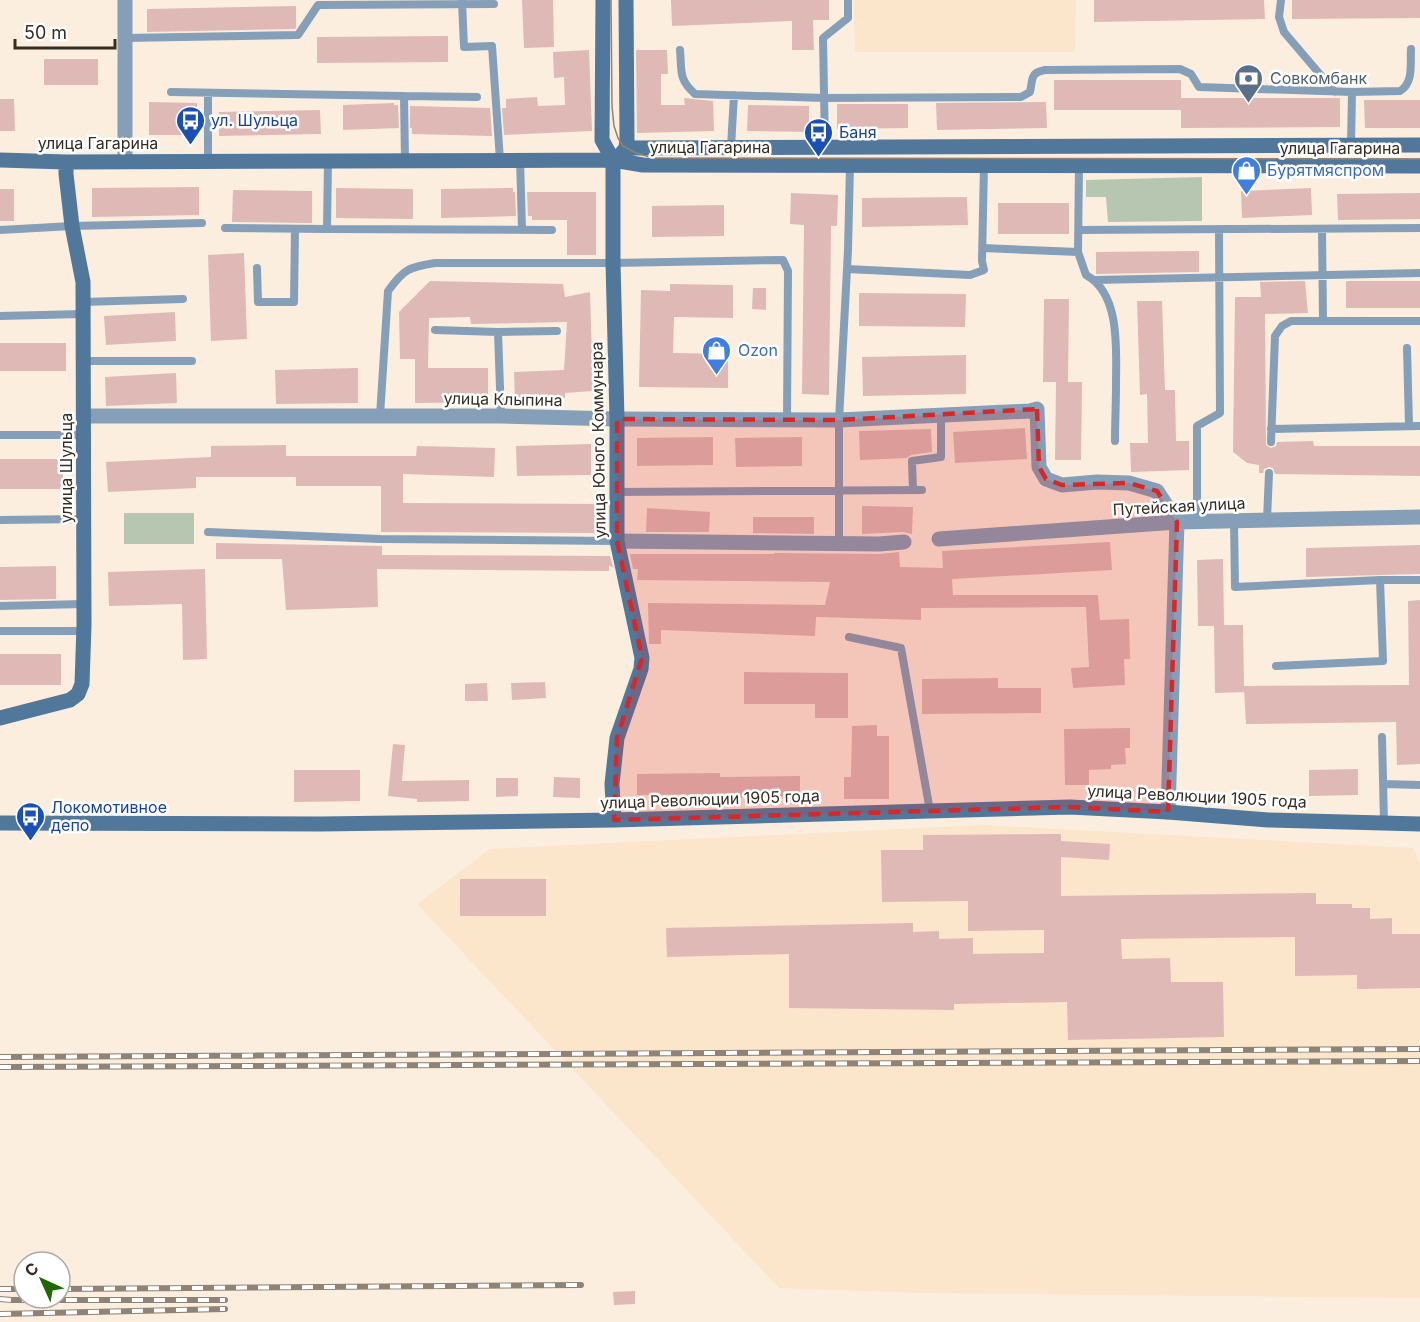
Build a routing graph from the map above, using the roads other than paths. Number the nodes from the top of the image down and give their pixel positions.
1 (125, 0) edge
2 (603, 0) edge
3 (626, 0) edge
4 (848, 0) edge
5 (1281, 0) edge
6 (462, 2) edge
7 (316, 3) edge
8 (494, 4) dead end
9 (125, 38) junction
10 (1411, 49) dead end
11 (680, 50) dead end
12 (171, 92) dead end
13 (1335, 92) junction
14 (1352, 92) junction
15 (208, 93) junction
16 (734, 95) junction
17 (404, 96) junction
18 (477, 97) dead end
19 (824, 98) junction
20 (1351, 145) junction
21 (1420, 145) edge
22 (731, 147) junction
23 (825, 147) junction
24 (626, 148) junction
25 (520, 159) junction
26 (0, 160) edge
27 (328, 160) junction
28 (405, 160) junction
29 (500, 160) junction
30 (613, 160) junction
31 (125, 161) junction
32 (208, 161) junction
33 (66, 162) junction
34 (850, 165) junction
35 (984, 165) junction
36 (1079, 165) junction
37 (1420, 166) edge
38 (202, 223) dead end
39 (72, 226) junction
40 (225, 228) dead end
41 (1420, 228) edge
42 (296, 229) junction
43 (327, 229) junction
44 (1219, 229) junction
45 (1322, 229) junction
46 (0, 230) edge
47 (522, 230) junction
48 (552, 230) dead end
49 (1078, 230) junction
50 (983, 249) junction
51 (1078, 252) junction
52 (613, 263) junction
53 (257, 268) dead end
54 (847, 269) junction
55 (1420, 273) edge
56 (1219, 278) junction
57 (1095, 280) junction
58 (183, 299) dead end
59 (83, 308) junction
60 (0, 316) edge
61 (1323, 321) junction
62 (1420, 321) edge
63 (435, 330) dead end
64 (557, 331) dead end
65 (498, 332) junction
66 (1407, 348) dead end
67 (83, 361) junction
68 (192, 361) dead end
69 (941, 415) junction
70 (84, 416) junction
71 (380, 416) junction
72 (501, 416) junction
73 (617, 419) junction
74 (787, 420) junction
75 (839, 420) junction
76 (1409, 426) junction
77 (1420, 426) edge
78 (1271, 429) junction
79 (0, 435) edge
80 (84, 435) junction
81 (1115, 441) dead end
82 (1271, 442) dead end
83 (1269, 473) dead end
84 (839, 491) junction
85 (617, 492) junction
86 (1420, 517) edge
87 (83, 519) junction
88 (0, 520) edge
89 (1267, 520) junction
90 (1197, 521) junction
91 (1234, 521) junction
92 (1177, 522) junction
93 (208, 532) dead end
94 (939, 539) dead end
95 (617, 541) junction
96 (904, 542) dead end
97 (839, 544) junction
98 (1380, 580) junction
99 (1420, 580) edge
100 (84, 604) junction
101 (0, 606) edge
102 (0, 631) edge
103 (83, 631) junction
104 (849, 637) dead end
105 (1276, 666) dead end
106 (0, 718) edge
107 (1382, 737) dead end
108 (1384, 783) junction
109 (1420, 785) edge
110 (930, 811) junction
111 (1168, 812) junction
112 (614, 820) junction
113 (0, 823) edge
114 (1384, 823) junction
115 (1420, 824) edge

1 - 9 street
2 - 30 street, улица Юного Коммунара
3 - 24 street
4 - 19 lane
5 - 13 lane
6 - 7 lane
6 - 8 lane
6 - 29 lane
7 - 9 lane
9 - 31 street
10 - 14 lane
11 - 16 lane
12 - 15 lane
13 - 14 lane
13 - 19 lane
14 - 20 lane
15 - 17 lane
15 - 32 lane
16 - 19 lane
16 - 22 lane
17 - 18 lane
17 - 28 lane
19 - 23 lane
20 - 21 street, улица Гагарина
20 - 23 street, улица Гагарина
22 - 23 street, улица Гагарина
22 - 24 street, улица Гагарина
24 - 30 street
25 - 29 street, улица Гагарина
25 - 30 street, улица Гагарина
25 - 47 lane
26 - 33 street, улица Гагарина
27 - 28 street, улица Гагарина
27 - 32 street, улица Гагарина
27 - 43 lane
28 - 29 street, улица Гагарина
30 - 34 street, улица Гагарина
30 - 52 street, улица Юного Коммунара
31 - 32 street, улица Гагарина
31 - 33 street, улица Гагарина
33 - 39 street, улица Шульца
34 - 35 street, улица Гагарина
34 - 54 lane
35 - 36 street, улица Гагарина
35 - 50 lane
36 - 37 street, улица Гагарина
36 - 49 lane
38 - 39 lane
39 - 46 lane
39 - 59 street, улица Шульца
40 - 42 lane
41 - 45 lane
42 - 43 lane
42 - 53 lane
43 - 47 lane
44 - 45 lane
44 - 49 lane
44 - 56 lane
45 - 61 lane
47 - 48 lane
49 - 51 lane
50 - 51 lane
50 - 54 lane
51 - 57 lane
52 - 71 lane
52 - 73 street, улица Юного Коммунара
52 - 74 lane
54 - 75 lane
55 - 56 lane
56 - 57 lane
56 - 90 lane
57 - 81 lane
58 - 59 lane
59 - 60 lane
59 - 67 street, улица Шульца
61 - 62 lane
61 - 78 lane
63 - 65 lane
64 - 65 lane
65 - 72 lane
66 - 76 lane
67 - 68 lane
67 - 70 street, улица Шульца
69 - 75 street, улица Клыпина
69 - 84 lane
69 - 92 street, улица Клыпина
70 - 71 street, улица Клыпина
70 - 80 street, улица Шульца
71 - 72 street, улица Клыпина
72 - 73 street, улица Клыпина
73 - 74 street, улица Клыпина
73 - 85 street, улица Юного Коммунара
74 - 75 street, улица Клыпина
75 - 84 lane
76 - 77 lane
76 - 78 lane
78 - 82 lane
79 - 80 lane
80 - 87 street, улица Шульца
83 - 89 lane
84 - 85 lane
84 - 97 lane
85 - 95 street, улица Юного Коммунара
86 - 89 street, Путейская улица
87 - 88 lane
87 - 100 street, улица Шульца
89 - 91 street, Путейская улица
90 - 91 street, Путейская улица
90 - 92 street, Путейская улица
91 - 98 lane
92 - 94 street, Путейская улица
92 - 111 street
93 - 95 lane
95 - 97 street
95 - 112 street, улица Юного Коммунара
96 - 97 street
98 - 99 lane
98 - 105 lane
100 - 101 lane
100 - 103 street, улица Шульца
102 - 103 lane
103 - 106 street, улица Шульца
104 - 110 lane
107 - 108 lane
108 - 109 lane
108 - 114 lane
110 - 111 street, улица Революции 1905 года
110 - 112 street, улица Революции 1905 года
111 - 114 street, улица Революции 1905 года
112 - 113 street, улица Революции 1905 года
114 - 115 street, улица Революции 1905 года

